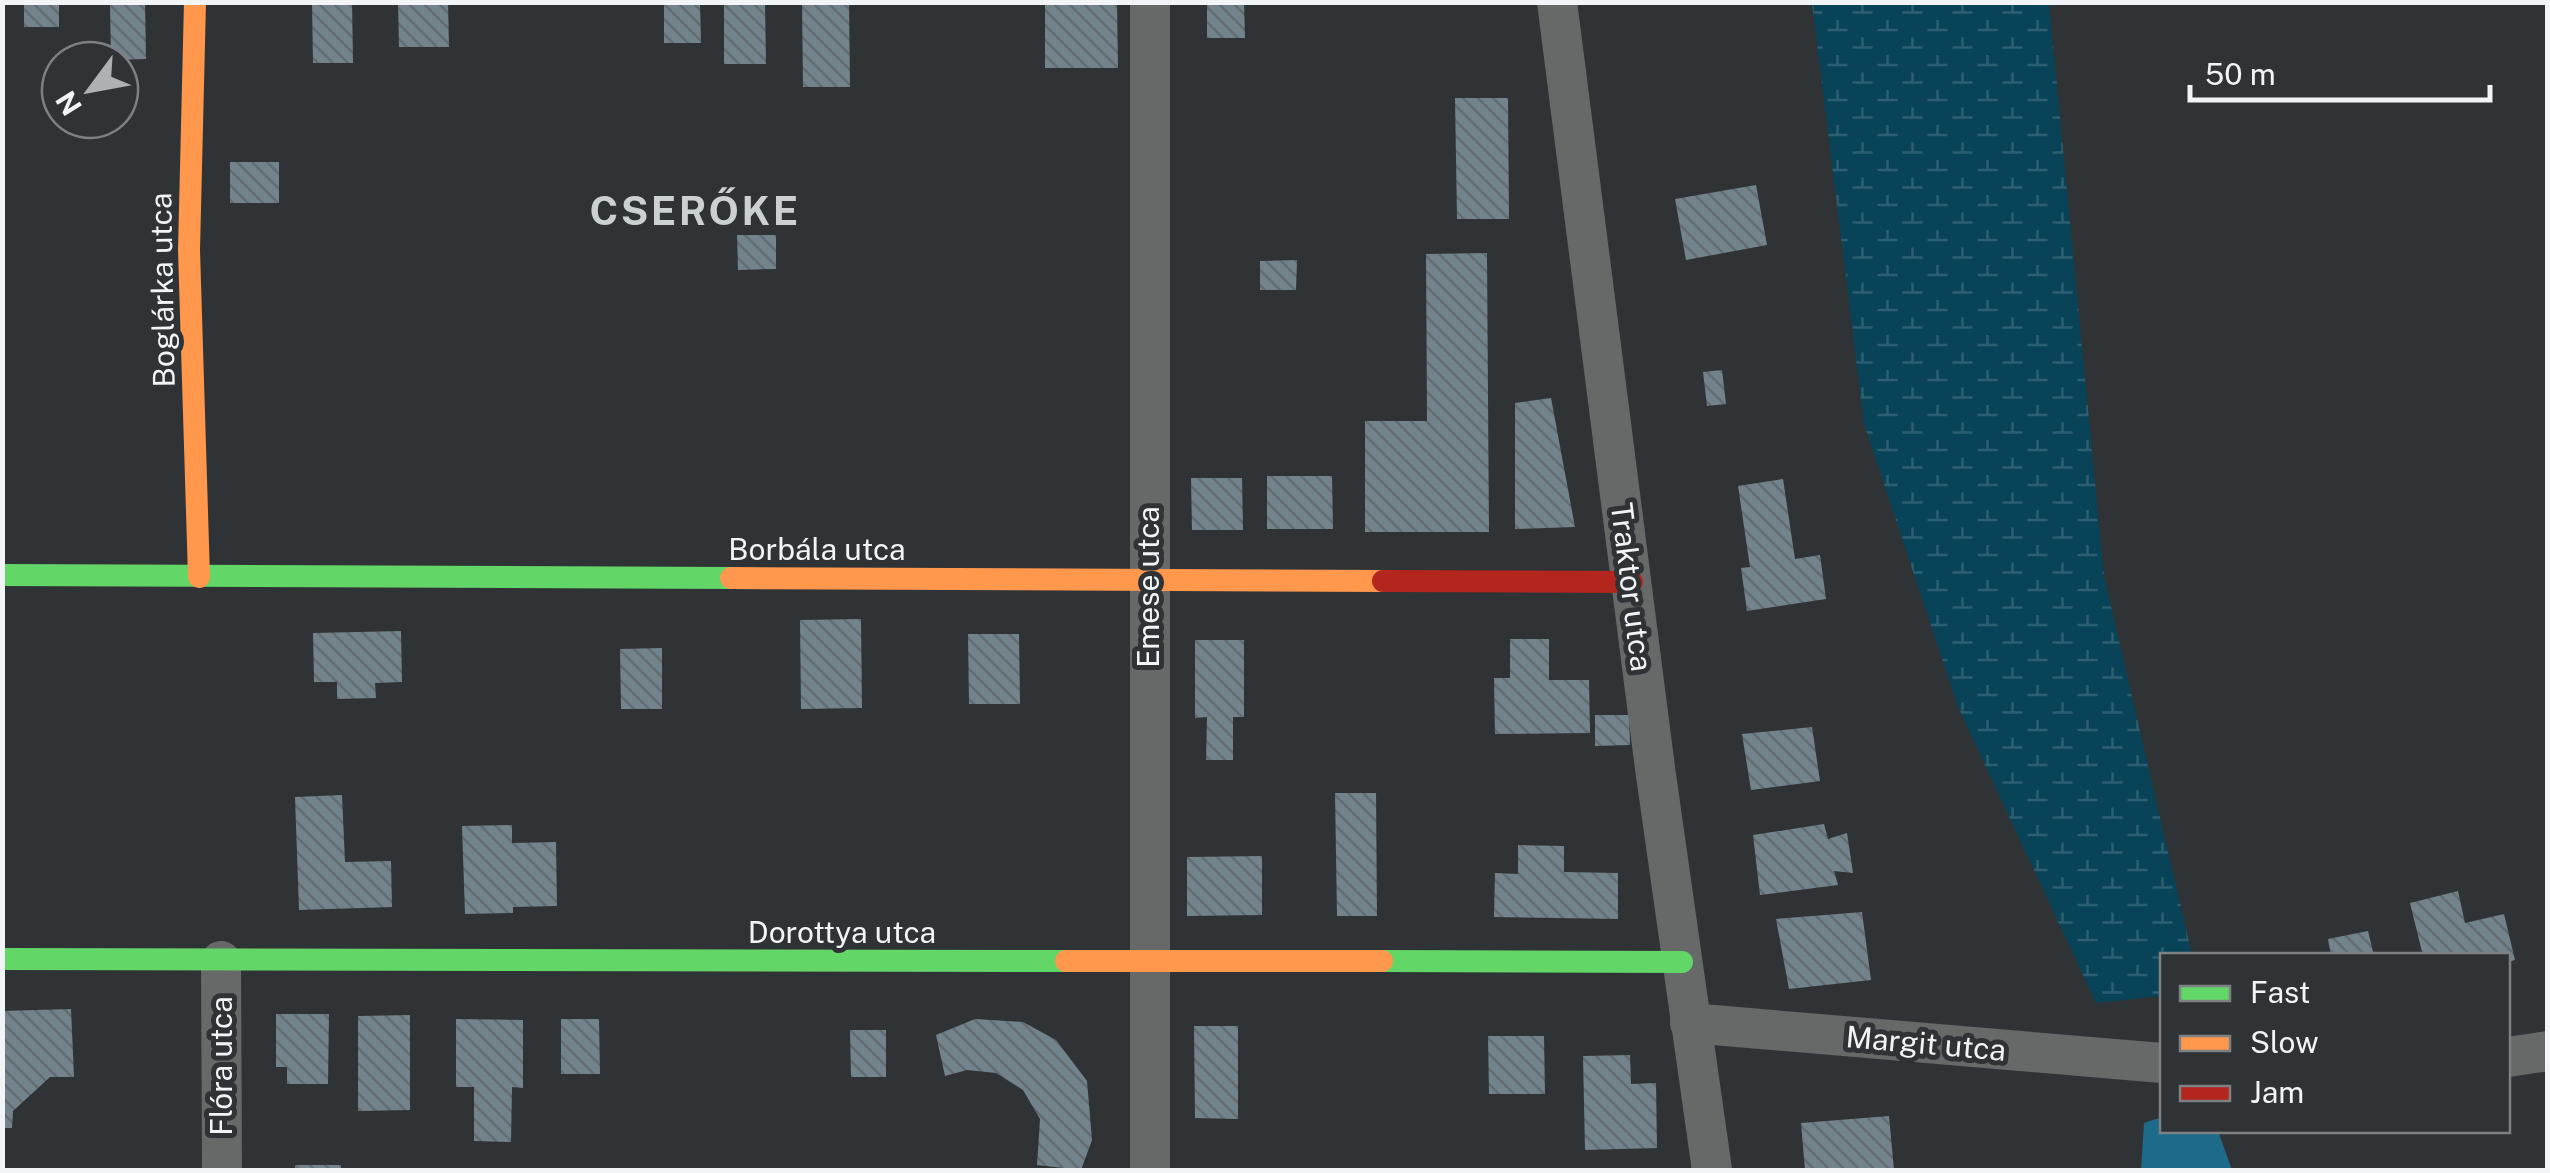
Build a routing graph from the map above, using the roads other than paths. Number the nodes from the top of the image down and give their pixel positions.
1 (195, 2) edge
2 (1150, 2) edge
3 (1557, 2) edge
4 (2, 576) edge
5 (199, 577) junction
6 (1148, 581) junction
7 (1632, 582) junction
8 (2, 959) edge
9 (220, 961) junction
10 (1150, 962) junction
11 (1682, 962) junction
12 (1690, 1023) junction
13 (2548, 1052) edge
14 (2510, 1057) edge
15 (2160, 1063) edge
16 (222, 1170) edge
17 (1150, 1170) edge
18 (1712, 1170) edge

1 - 5 street, Boglárka utca
2 - 6 street, Emese utca
3 - 7 street, Traktor utca
4 - 5 street, Borbála utca
5 - 6 street, Borbála utca
6 - 7 street, Borbála utca
6 - 10 street, Emese utca
7 - 11 street, Traktor utca
8 - 9 street, Dorottya utca
9 - 10 street, Dorottya utca
9 - 16 street, Flóra utca
10 - 11 street, Dorottya utca
10 - 17 street, Emese utca
11 - 12 street, Traktor utca
12 - 15 street, Margit utca
12 - 18 street, Traktor utca
13 - 14 street

